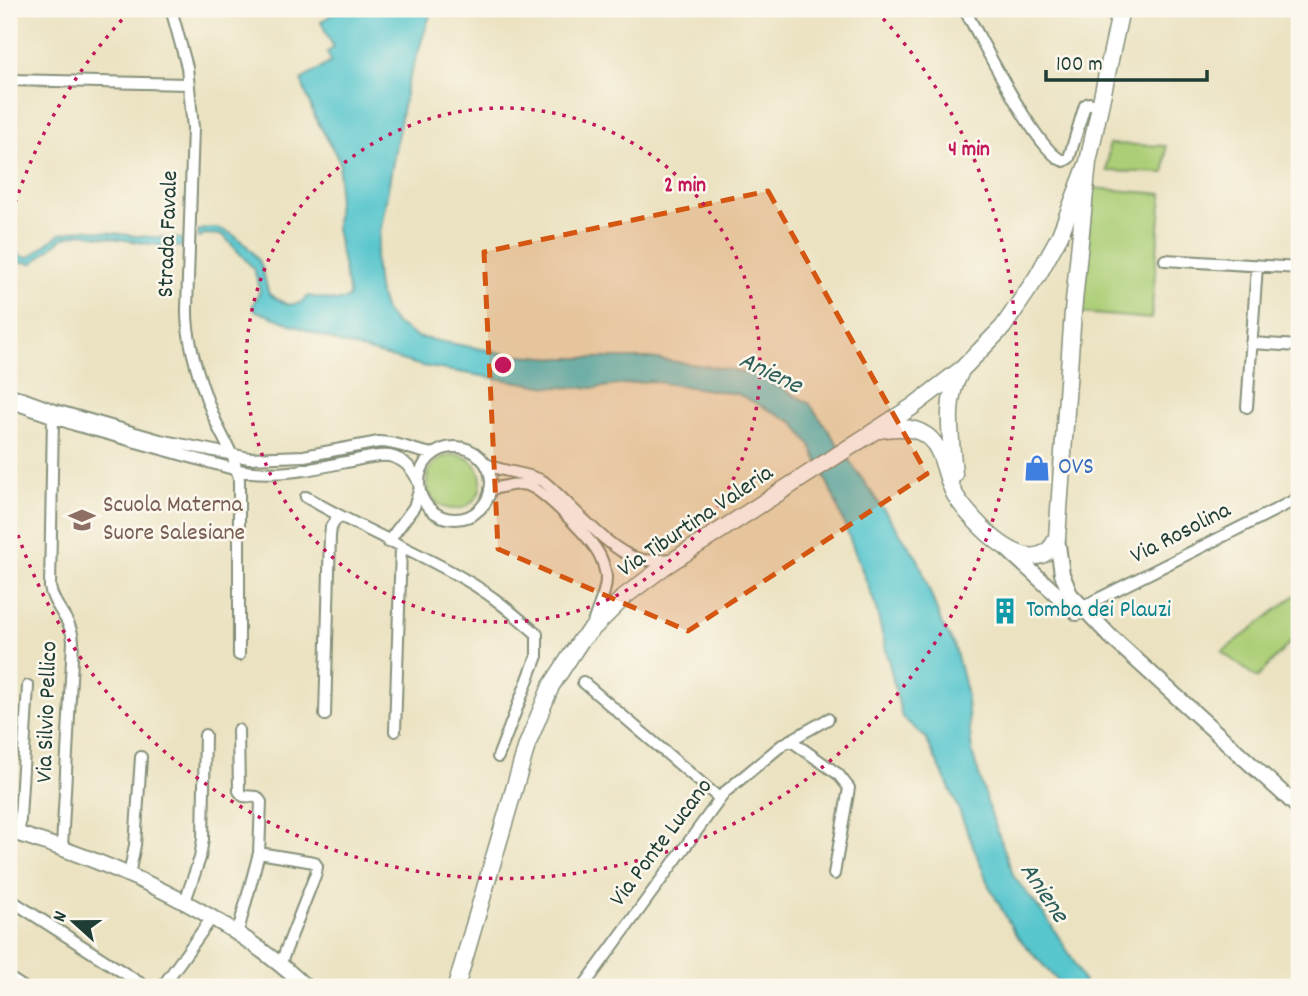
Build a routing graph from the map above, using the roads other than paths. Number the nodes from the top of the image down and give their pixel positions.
1 (171, 9) edge
2 (964, 9) edge
3 (1121, 9) edge
4 (9, 80) edge
5 (189, 84) junction
6 (1099, 106) junction
7 (1088, 162) junction
8 (1060, 235) junction
9 (1079, 244) junction
10 (1165, 260) dead end
11 (1257, 266) junction
12 (1299, 268) edge
13 (1251, 342) junction
14 (1299, 346) edge
15 (963, 368) junction
16 (9, 393) edge
17 (9, 402) edge
18 (912, 407) junction
19 (1247, 407) dead end
20 (53, 417) junction
21 (918, 431) junction
22 (874, 432) junction
23 (434, 454) junction
24 (233, 455) junction
25 (486, 464) junction
26 (237, 470) junction
27 (419, 486) junction
28 (490, 489) junction
29 (306, 497) dead end
30 (957, 498) junction
31 (1299, 498) edge
32 (412, 511) junction
33 (432, 511) junction
34 (338, 516) junction
35 (1057, 538) junction
36 (388, 542) junction
37 (1000, 544) junction
38 (401, 548) junction
39 (678, 558) junction
40 (1082, 607) junction
41 (592, 628) junction
42 (1110, 636) junction
43 (239, 655) dead end
44 (583, 682) dead end
45 (27, 686) dead end
46 (325, 715) dead end
47 (828, 719) dead end
48 (238, 730) dead end
49 (395, 731) dead end
50 (205, 735) dead end
51 (790, 740) junction
52 (141, 757) dead end
53 (498, 757) dead end
54 (719, 798) junction
55 (1299, 808) edge
56 (14, 833) edge
57 (62, 848) junction
58 (259, 853) junction
59 (834, 874) dead end
60 (129, 876) junction
61 (9, 899) edge
62 (184, 904) junction
63 (211, 919) junction
64 (237, 935) junction
65 (280, 965) junction
66 (9, 978) edge
67 (23, 987) edge
68 (146, 987) edge
69 (162, 987) edge
70 (306, 987) edge
71 (456, 987) edge
72 (583, 987) edge

1 - 5 street, Strada Favale
2 - 6 street
3 - 6 main road, Via Tiburtina Valeria
4 - 5 street
5 - 24 street, Strada Favale
6 - 7 main road, Via Tiburtina Valeria
7 - 8 main road, Via Tiburtina Valeria
7 - 9 main road, Via Tiburtina Valeria
8 - 9 main road
8 - 15 main road, Via Tiburtina Valeria
9 - 35 main road, Via Tiburtina Valeria
10 - 11 street
11 - 12 street
11 - 13 street
13 - 14 street
13 - 19 street
15 - 18 main road, Via Tiburtina Valeria
15 - 30 main road
16 - 24 street
17 - 20 street
18 - 21 street
18 - 22 main road, Via Tiburtina Valeria
20 - 26 street
20 - 57 street, Via Silvio Pellico
21 - 22 main road, Via Tiburtina Valeria
21 - 30 main road
22 - 39 main road, Via Tiburtina Valeria
23 - 24 street
23 - 25 street
23 - 27 street
24 - 26 street, Strada Favale
25 - 28 street
25 - 39 street
26 - 27 street
26 - 43 street, Strada Favale
27 - 32 street
27 - 33 street
28 - 33 street
28 - 41 street
29 - 34 street
30 - 37 main road
31 - 40 street, Via Rosolina
32 - 33 street
32 - 36 street
34 - 36 street
34 - 46 street
35 - 37 main road
35 - 40 main road
36 - 38 street
37 - 42 main road
38 - 49 street
38 - 53 street
39 - 41 main road, Via Tiburtina Valeria
40 - 42 main road
41 - 71 main road, Via Tiburtina Valeria
42 - 55 main road
44 - 54 street
45 - 56 street
47 - 51 street, Via Ponte Lucano
48 - 58 street
50 - 62 street
51 - 54 street, Via Ponte Lucano
51 - 59 street
52 - 60 street
54 - 72 street, Via Ponte Lucano
56 - 57 main road
57 - 60 main road
58 - 64 street
58 - 65 street
60 - 62 main road
61 - 68 street
62 - 63 main road
63 - 64 main road
63 - 69 street
64 - 65 main road
65 - 70 main road
66 - 67 street

